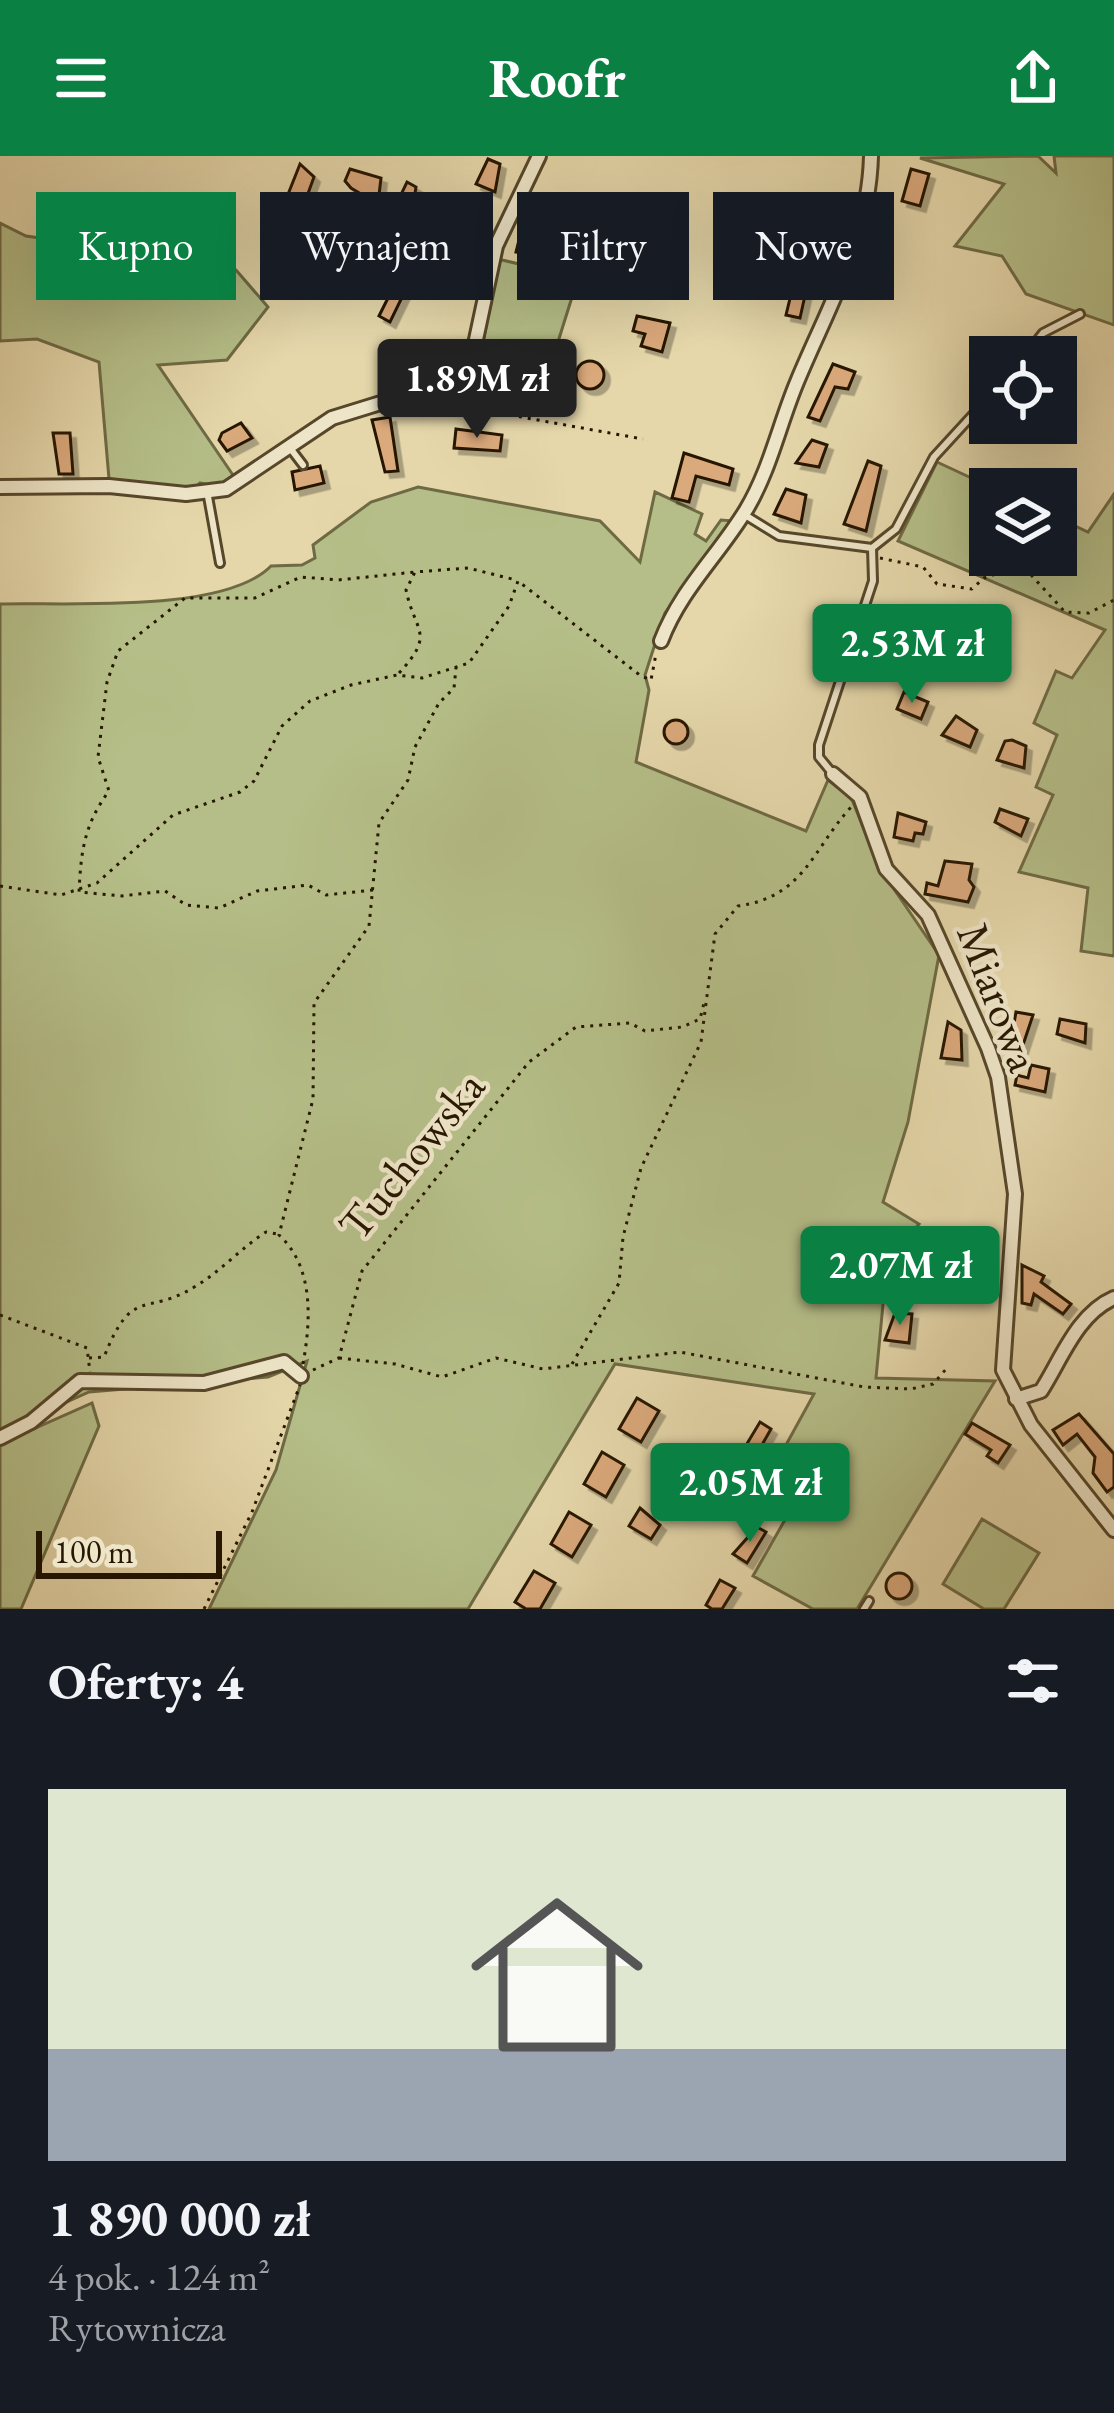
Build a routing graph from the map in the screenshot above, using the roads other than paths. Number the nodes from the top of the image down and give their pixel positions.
1 (539, 156) edge
2 (871, 156) edge
3 (1080, 314) dead end
4 (1041, 336) edge
5 (969, 419) edge
6 (290, 448) junction
7 (302, 466) dead end
8 (0, 487) edge
9 (207, 491) junction
10 (743, 514) junction
11 (872, 548) junction
12 (220, 563) dead end
13 (661, 641) road end
14 (833, 774) joint
15 (1114, 1298) edge
16 (301, 1376) road end
17 (1016, 1399) junction
18 (0, 1438) edge
19 (1114, 1530) edge

1 - 6 street
2 - 10 street
3 - 4 lane
5 - 11 lane
6 - 7 lane
6 - 9 street
8 - 9 street
9 - 12 lane
10 - 11 lane
10 - 13 street
11 - 14 lane
14 - 17 street, Miarowa
15 - 17 street
16 - 18 street
17 - 19 street, Miarowa

